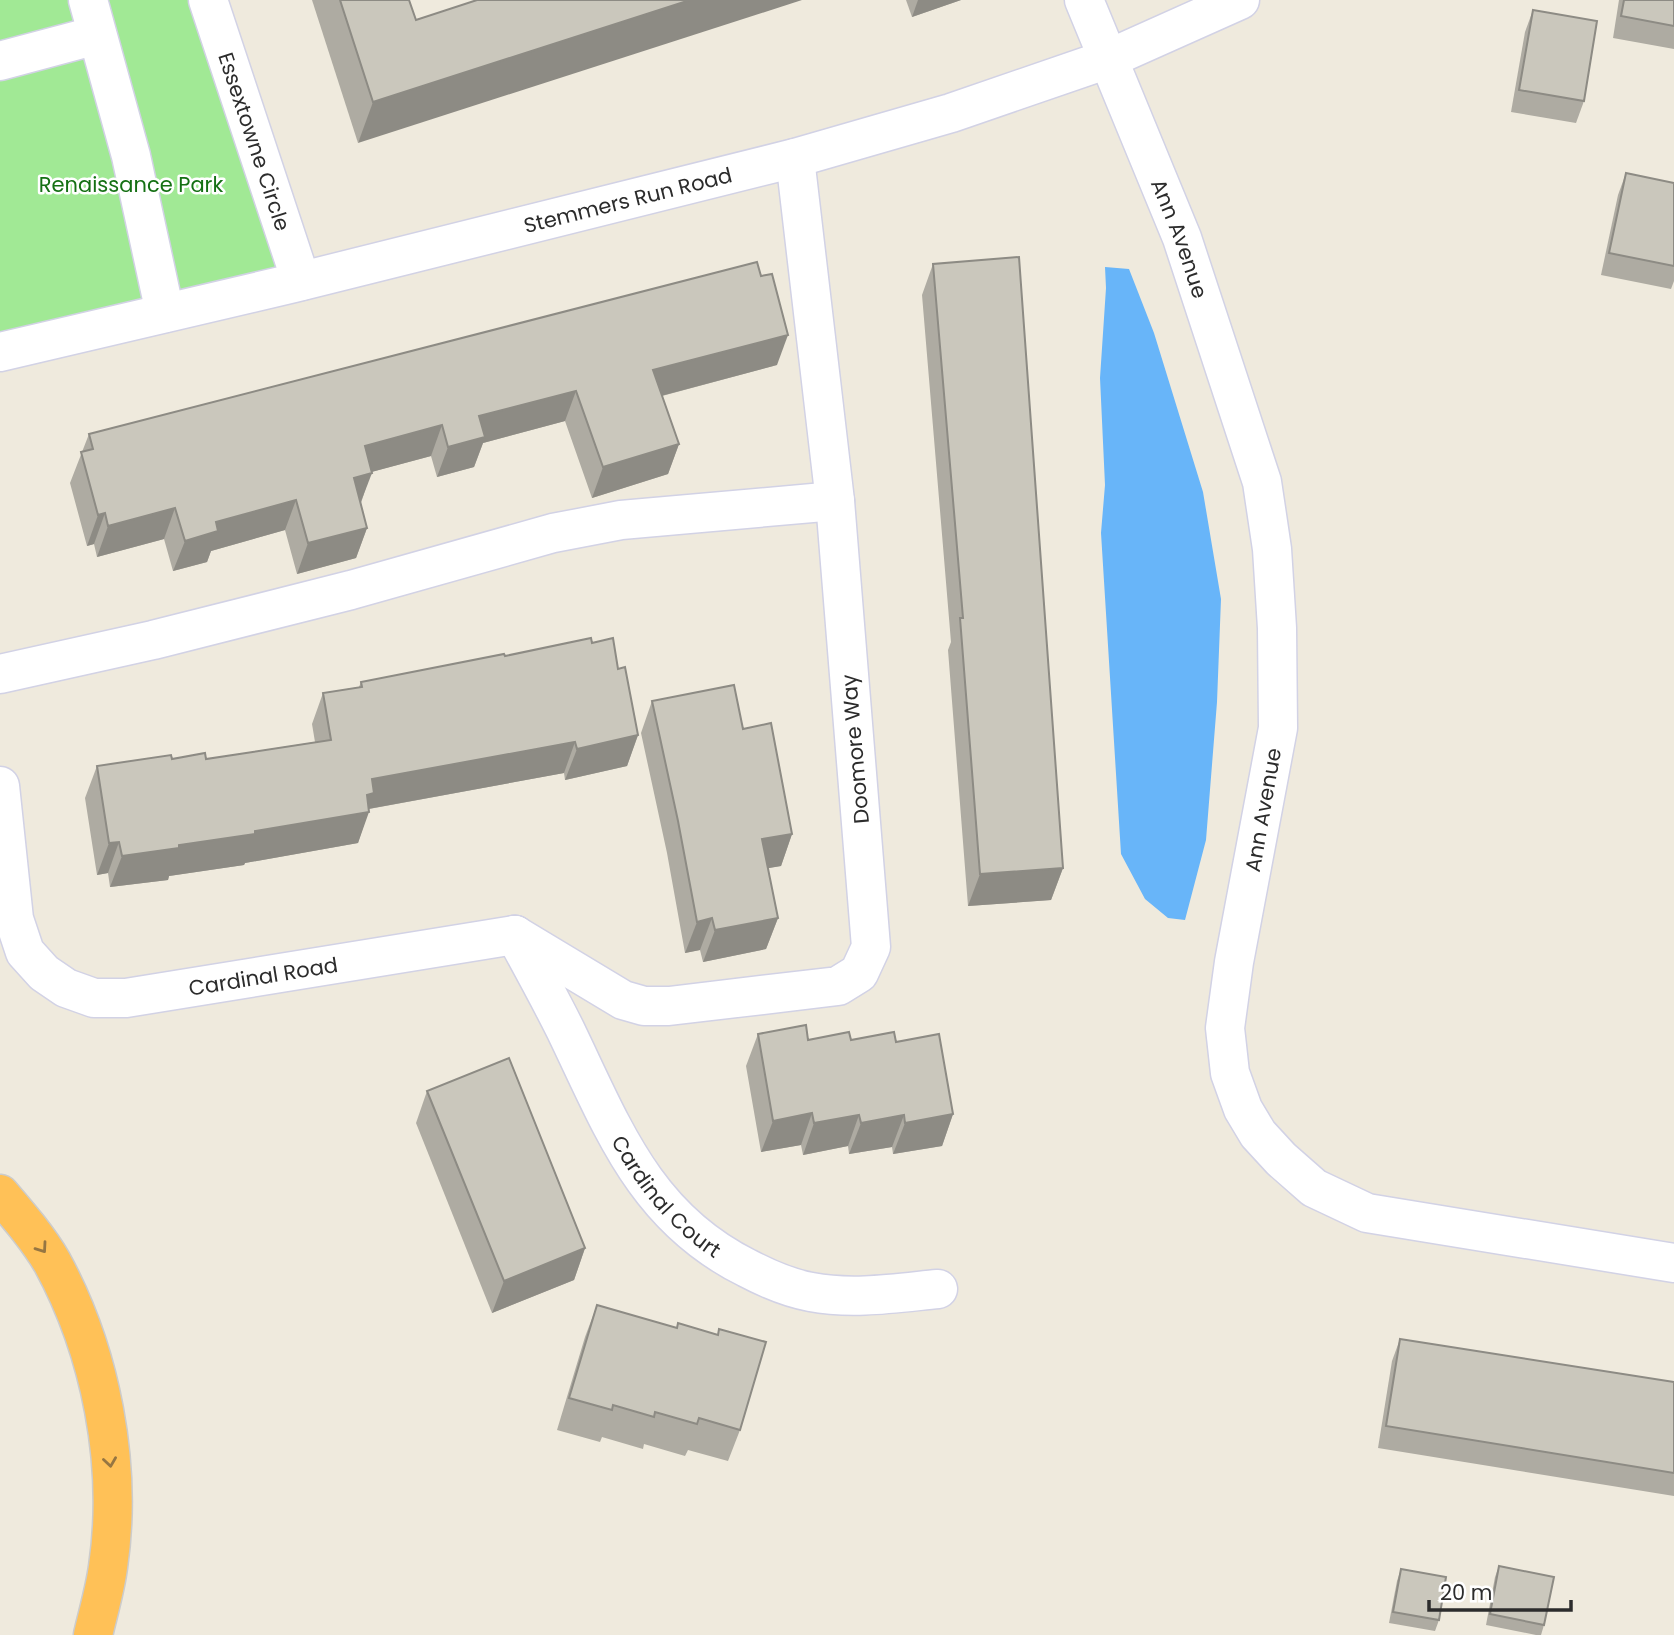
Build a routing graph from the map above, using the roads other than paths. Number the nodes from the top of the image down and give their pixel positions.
1 (208, 0) edge
2 (1084, 0) edge
3 (1240, 0) edge
4 (93, 18) edge
5 (1108, 59) junction
6 (0, 61) edge
7 (795, 158) junction
8 (301, 281) junction
9 (165, 313) junction
10 (0, 352) edge
11 (835, 501) junction
12 (0, 674) edge
13 (0, 786) edge
14 (515, 935) junction
15 (0, 1194) edge
16 (1674, 1264) edge
17 (938, 1289) dead end
18 (93, 1635) edge

1 - 8 street, Essextowne Circle
2 - 5 street
3 - 5 street, Stemmers Run Road
4 - 6 street
4 - 9 street
5 - 7 street, Stemmers Run Road
5 - 16 street, Ann Avenue
7 - 8 street, Stemmers Run Road
7 - 11 street, Doomore Way
8 - 9 street, Stemmers Run Road
9 - 10 street, Stemmers Run Road
11 - 12 street
11 - 14 street, Doomore Way
13 - 14 street, Cardinal Road
14 - 17 street, Cardinal Court
15 -> 18 highway

